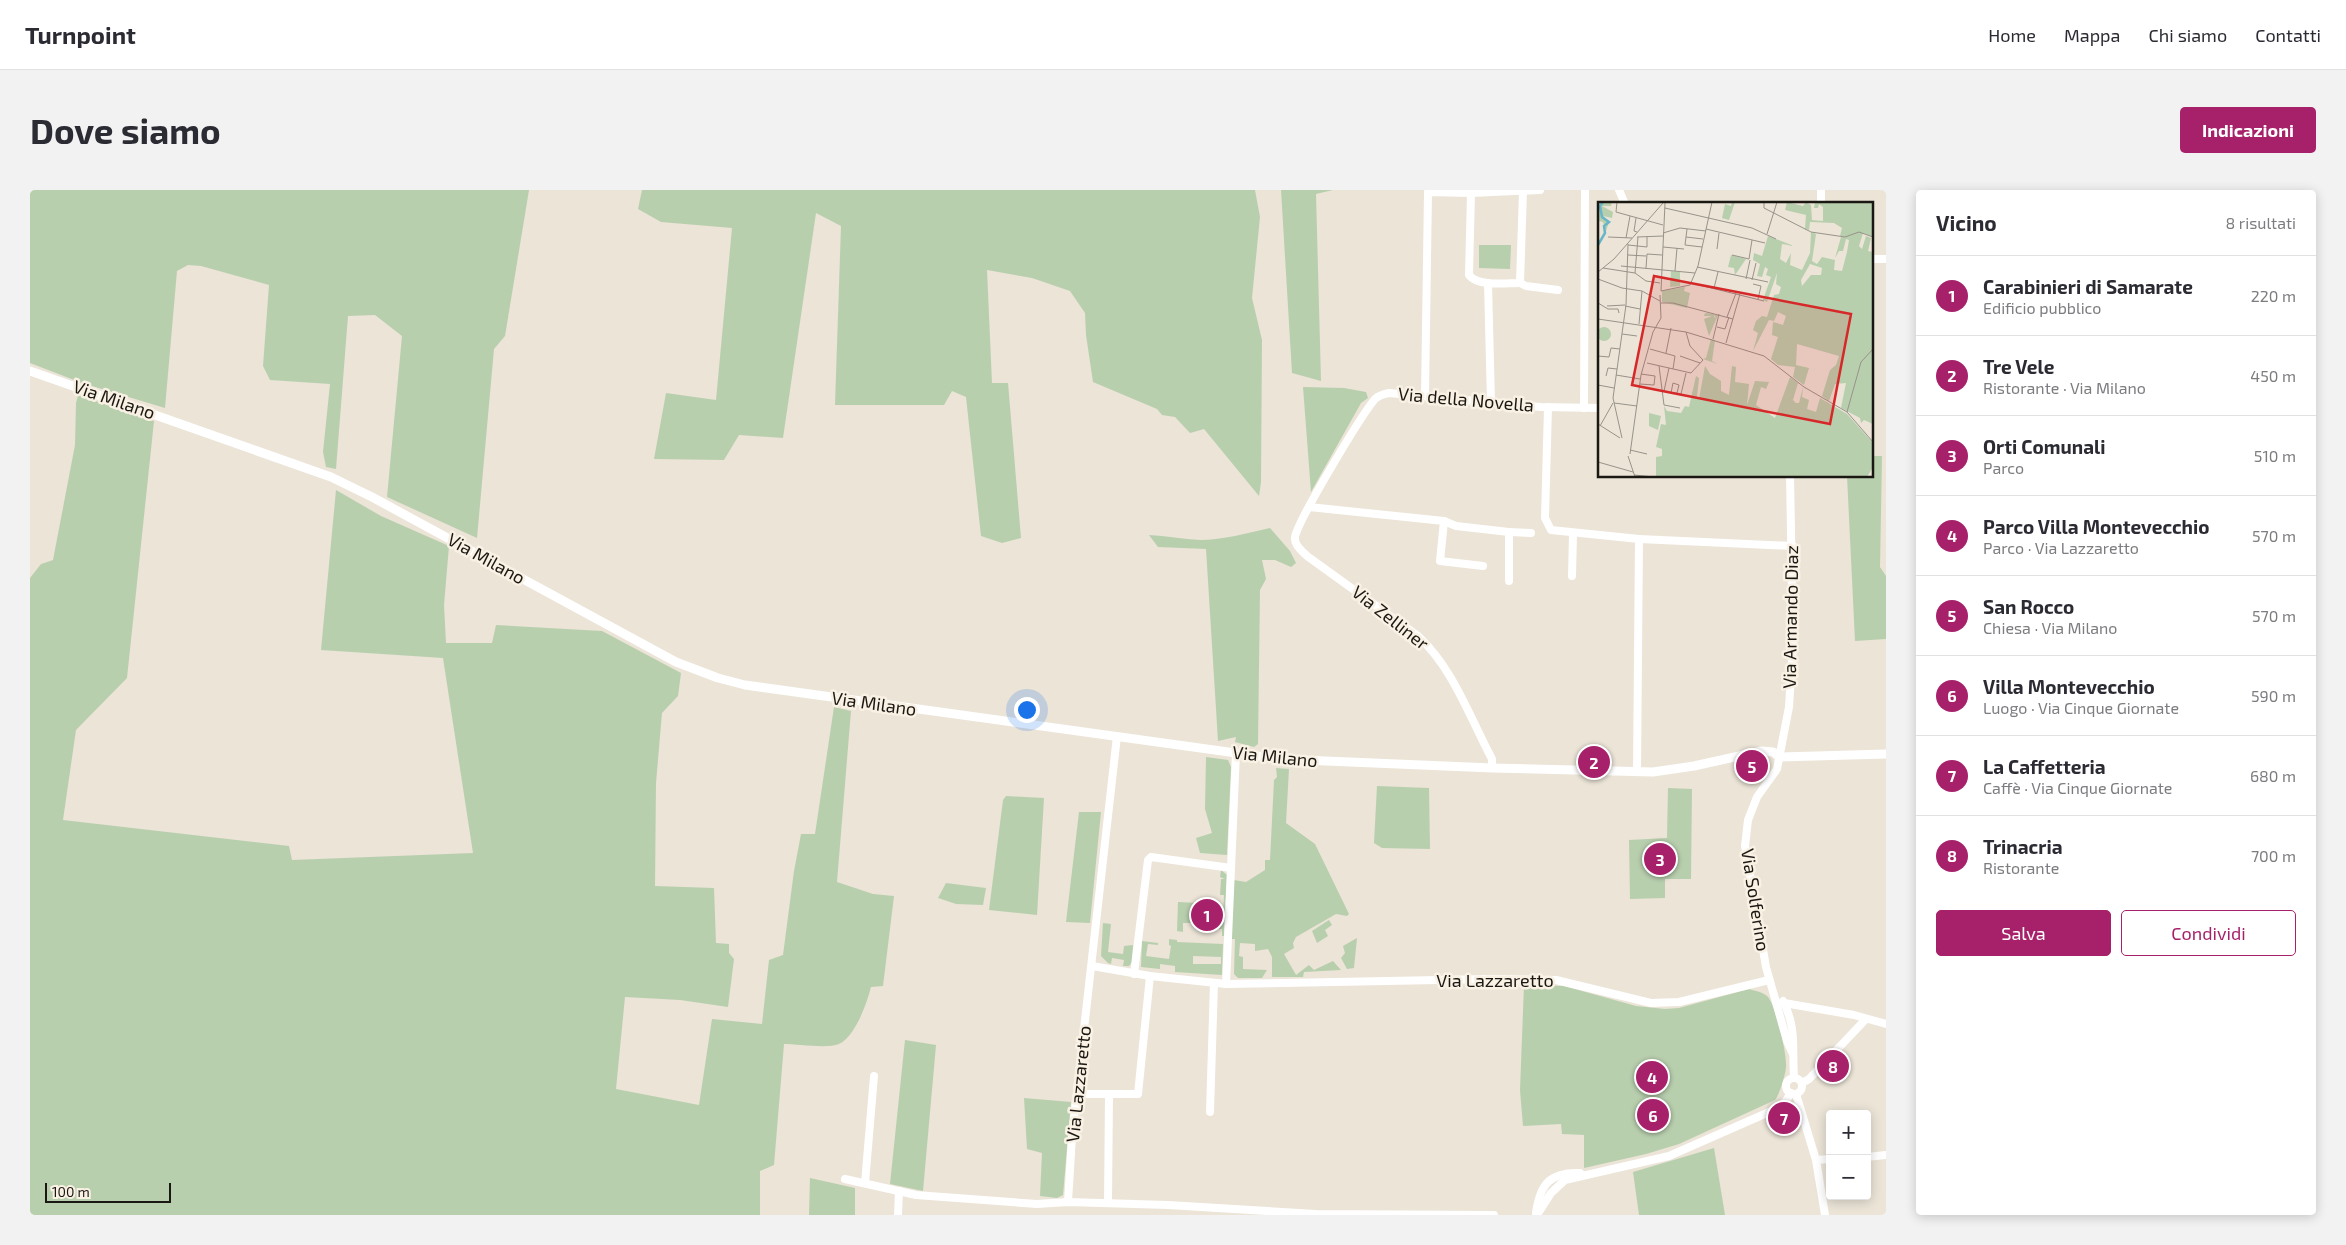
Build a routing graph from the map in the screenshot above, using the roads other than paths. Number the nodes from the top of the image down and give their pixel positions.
1 (1540, 190) edge
2 (1585, 190) edge
3 (1619, 190) edge
4 (1523, 191) edge
5 (1471, 193) junction
6 (1624, 202) edge
7 (1488, 283) junction
8 (1520, 283) junction
9 (1558, 290) dead end
10 (30, 371) edge
11 (1426, 396) junction
12 (1491, 402) junction
13 (1548, 408) junction
14 (1584, 408) junction
15 (1598, 408) edge
16 (1790, 478) edge
17 (1309, 507) junction
18 (1444, 521) junction
19 (1509, 532) junction
20 (1531, 533) dead end
21 (1573, 533) junction
22 (1639, 538) junction
23 (1295, 539) joint
24 (1792, 546) junction
25 (1483, 566) dead end
26 (1572, 576) dead end
27 (1508, 581) dead end
28 (1117, 736) junction
29 (1236, 753) junction
30 (1886, 754) edge
31 (1780, 757) junction
32 (1492, 768) junction
33 (1636, 771) junction
34 (1232, 868) junction
35 (1092, 966) junction
36 (1134, 974) junction
37 (1150, 976) junction
38 (1769, 980) junction
39 (1214, 983) junction
40 (1226, 984) junction
41 (1774, 990) junction
42 (1784, 1003) junction
43 (1810, 1007) junction
44 (1866, 1018) junction
45 (1790, 1019) junction
46 (1886, 1024) edge
47 (1783, 1028) junction
48 (1792, 1052) junction
49 (874, 1076) dead end
50 (1794, 1078) junction
51 (1802, 1083) junction
52 (1793, 1093) junction
53 (1077, 1094) junction
54 (1109, 1094) junction
55 (1210, 1112) dead end
56 (1886, 1155) edge
57 (1871, 1157) edge
58 (1826, 1159) edge
59 (1816, 1160) junction
60 (845, 1179) dead end
61 (865, 1183) junction
62 (899, 1191) junction
63 (1068, 1202) junction
64 (1108, 1203) junction
65 (1316, 1214) edge
66 (898, 1215) edge
67 (1494, 1215) edge
68 (1536, 1215) edge
69 (1825, 1215) edge

1 - 4 street
2 - 14 street
3 - 6 street
4 - 5 street
4 - 8 street
5 - 7 street
5 - 11 street
7 - 8 street
7 - 12 street
8 - 9 street
10 - 28 street, Via Milano
11 - 12 street, Via della Novella
11 - 17 street, Via della Novella
12 - 13 street, Via della Novella
13 - 14 street, Via della Novella
13 - 21 street
14 - 15 street, Via della Novella
16 - 24 street, Via Armando Diaz
17 - 18 street
17 - 23 street, Via della Novella
18 - 19 street
18 - 25 street
19 - 20 street
19 - 27 street
21 - 22 street
21 - 26 street
22 - 24 street
22 - 33 street
23 - 32 street, Via Zelliner
24 - 31 street, Via Armando Diaz
28 - 29 street, Via Milano
28 - 35 street, Via Lazzaretto
29 - 32 street, Via Milano
29 - 34 street
30 - 31 street, Via Milano
31 - 33 street, Via Milano
31 - 38 street, Via Solferino
32 - 33 street, Via Milano
34 - 36 street
34 - 40 street
35 - 36 street, Via Lazzaretto
35 - 53 street, Via Lazzaretto
36 - 37 street, Via Lazzaretto
37 - 39 street, Via Lazzaretto
37 - 54 street
38 - 40 street, Via Lazzaretto
38 - 41 street, Via Solferino
39 - 40 street, Via Lazzaretto
39 - 55 street
41 - 42 street, Via Solferino
41 - 47 street, Via Solferino
42 - 43 street
42 - 45 street, Via Solferino
43 - 44 street
43 - 45 street
44 - 46 street
44 - 51 street
45 - 47 street
45 - 48 street, Via Solferino
47 - 48 street, Via Solferino
48 - 50 street, Via Solferino
49 - 61 street
50 - 51 street
50 - 52 street
51 - 52 street
52 - 59 street
52 - 68 street
53 - 54 street
53 - 63 street, Via Lazzaretto
54 - 64 street
56 - 57 street
58 - 59 street
59 - 69 street
60 - 61 street
61 - 62 street
62 - 63 street
62 - 66 street
63 - 64 street
64 - 65 street
65 - 67 street

